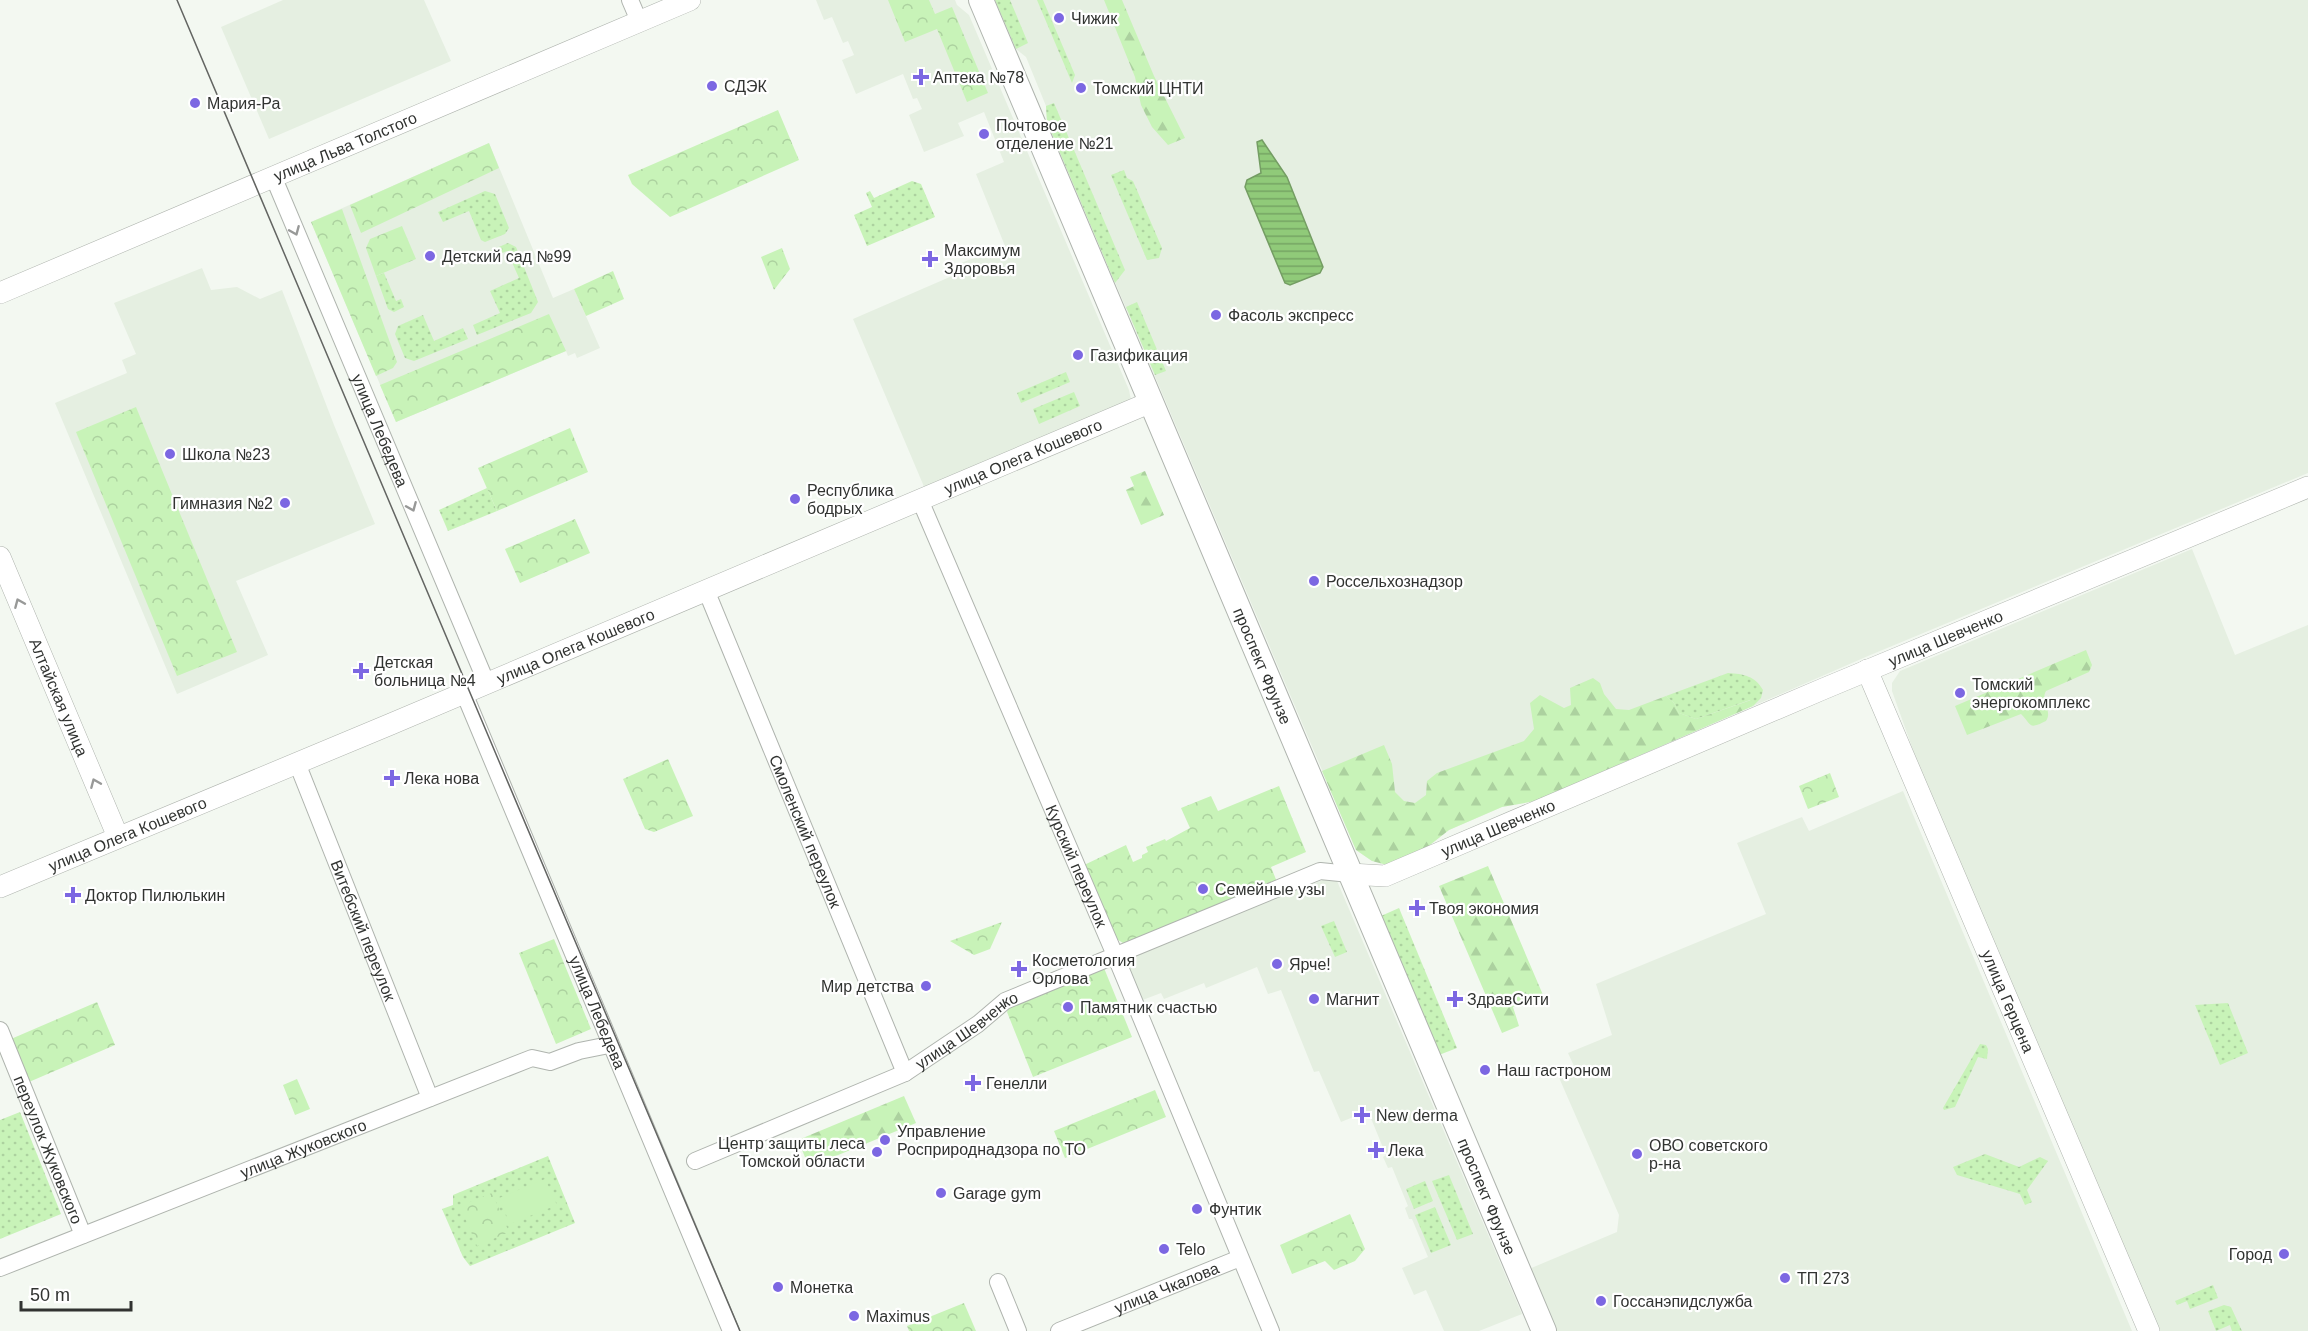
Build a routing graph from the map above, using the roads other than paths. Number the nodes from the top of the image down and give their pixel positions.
1 (630, 0) edge
2 (690, 0) edge
3 (981, 0) edge
4 (639, 21) junction
5 (273, 176) junction
6 (0, 293) edge
7 (1151, 402) junction
8 (2308, 487) edge
9 (920, 500) junction
10 (0, 557) edge
11 (706, 590) junction
12 (1868, 670) junction
13 (487, 684) junction
14 (464, 693) junction
15 (297, 763) junction
16 (118, 837) junction
17 (1350, 874) junction
18 (0, 887) edge
19 (1115, 956) junction
20 (0, 1030) edge
21 (609, 1045) junction
22 (905, 1074) junction
23 (430, 1098) junction
24 (695, 1161) dead end
25 (83, 1235) junction
26 (1240, 1258) junction
27 (0, 1268) edge
28 (998, 1282) dead end
29 (731, 1331) edge
30 (1018, 1331) edge
31 (1059, 1331) edge
32 (1271, 1331) edge
33 (1544, 1331) edge
34 (2149, 1331) edge

1 - 4 street
2 - 4 street, улица Льва Толстого
3 - 7 main road, проспект Фрунзе
4 - 5 street, улица Льва Толстого
5 - 6 street, улица Льва Толстого
5 -> 13 street, улица Лебедева
7 - 9 street, улица Олега Кошевого
7 - 17 main road, проспект Фрунзе
8 - 12 street, улица Шевченко
9 - 11 street, улица Олега Кошевого
9 - 19 street, Курский переулок
16 -> 10 street, Алтайская улица
11 - 13 street, улица Олега Кошевого
11 - 22 street, Смоленский переулок
12 - 17 street, улица Шевченко
12 - 34 street, улица Герцена
13 - 14 street, улица Олега Кошевого
14 - 15 street, улица Олега Кошевого
14 - 21 street, улица Лебедева
15 - 16 street, улица Олега Кошевого
15 - 23 street, Витебский переулок
16 - 18 street, улица Олега Кошевого
17 - 19 street, улица Шевченко
17 - 33 main road, проспект Фрунзе
19 - 22 street, улица Шевченко
19 - 26 street, Курский переулок
20 - 25 street, переулок Жуковского
21 - 23 street, улица Жуковского
21 - 29 street, улица Лебедева
22 - 24 street, улица Шевченко
23 - 25 street, улица Жуковского
25 - 27 street, улица Жуковского
26 - 31 street, улица Чкалова
26 - 32 street, Курский переулок
28 - 30 street

